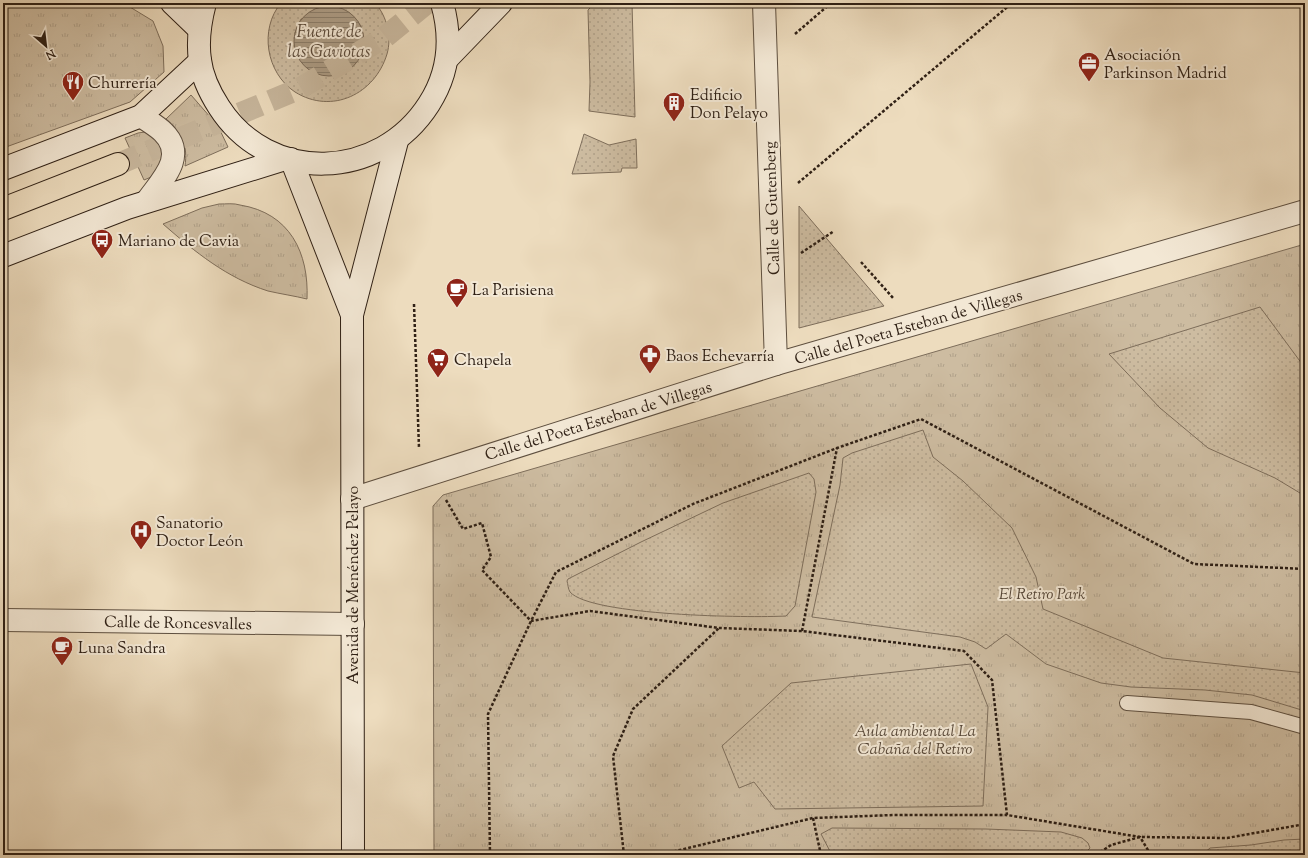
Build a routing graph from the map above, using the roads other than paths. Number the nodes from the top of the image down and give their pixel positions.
1 (172, 3) edge
2 (205, 3) edge
3 (442, 3) edge
4 (501, 3) edge
5 (764, 3) edge
6 (198, 29) junction
7 (447, 59) junction
8 (200, 61) junction
9 (141, 116) junction
10 (396, 141) junction
11 (288, 159) junction
12 (118, 164) tunnel mouth
13 (3, 169) edge
14 (147, 202) junction
15 (3, 209) edge
16 (1305, 211) edge
17 (3, 256) edge
18 (352, 315) junction
19 (776, 364) junction
20 (352, 499) junction
21 (3, 620) edge
22 (353, 624) junction
23 (1127, 703) dead end
24 (1305, 727) edge
25 (353, 855) edge

1 - 6 main road
2 - 6 main road
3 - 7 main road
4 - 7 main road
5 - 19 main road, Calle de Gutenberg
6 - 8 main road
7 - 10 main road
8 - 9 main road
8 - 11 main road
9 - 13 main road
9 - 14 main road
10 - 11 main road
10 - 18 main road, Avenida de Menéndez Pelayo
11 - 14 main road
11 - 18 main road, Avenida de Menéndez Pelayo
12 - 15 main road
14 - 17 main road
16 - 19 main road, Calle del Poeta Esteban de Villegas
18 - 20 main road, Avenida de Menéndez Pelayo
19 - 20 main road, Calle del Poeta Esteban de Villegas
20 - 22 main road, Avenida de Menéndez Pelayo
21 - 22 main road, Calle de Roncesvalles
22 - 25 main road, Avenida de Menéndez Pelayo
23 - 24 lane

